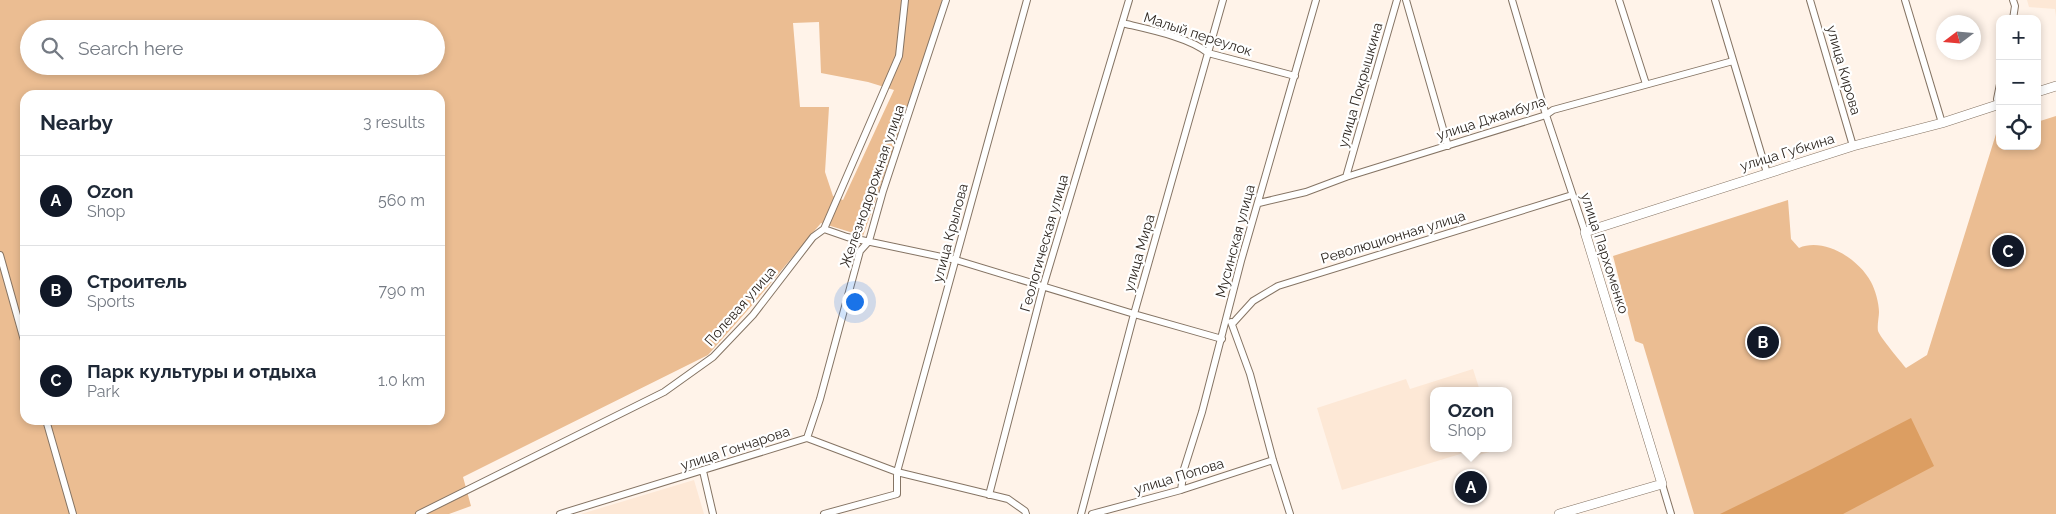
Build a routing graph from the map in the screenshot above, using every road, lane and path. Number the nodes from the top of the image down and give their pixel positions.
1 (904, 0) edge
2 (946, 0) edge
3 (1027, 0) edge
4 (1129, 0) edge
5 (1223, 0) edge
6 (1316, 0) edge
7 (1397, 0) edge
8 (1406, 0) edge
9 (1512, 0) edge
10 (1619, 0) edge
11 (1715, 0) edge
12 (1810, 0) edge
13 (1905, 0) edge
14 (2013, 0) edge
15 (2013, 15) edge
16 (1122, 23) junction
17 (1208, 53) junction
18 (1733, 61) junction
19 (1295, 76) junction
20 (1646, 84) junction
21 (2056, 86) edge
22 (2041, 91) edge
23 (1996, 106) edge
24 (1546, 115) junction
25 (1942, 123) junction
26 (1448, 146) junction
27 (1853, 146) junction
28 (1767, 173) junction
29 (1346, 177) junction
30 (1572, 195) junction
31 (1259, 203) junction
32 (824, 229) junction
33 (1585, 232) junction
34 (869, 241) junction
35 (0, 255) edge
36 (956, 260) junction
37 (1043, 288) junction
38 (1134, 314) junction
39 (1230, 322) junction
40 (20, 326) edge
41 (1222, 338) junction
42 (47, 425) edge
43 (807, 438) junction
44 (1273, 460) junction
45 (703, 471) junction
46 (897, 472) junction
47 (1662, 484) junction
48 (1181, 490) junction
49 (988, 495) junction
50 (73, 514) edge
51 (419, 514) edge
52 (560, 514) edge
53 (713, 514) edge
54 (824, 514) edge
55 (1026, 514) edge
56 (1081, 514) edge
57 (1092, 514) edge
58 (1290, 514) edge
59 (1559, 514) edge
60 (1671, 514) edge

1 - 32 street, Полевая улица
2 - 34 street, Железнодорожная улица
3 - 36 street, улица Крылова
4 - 16 street, Геологическая улица
5 - 17 street, улица Мира
6 - 19 street, Мусинская улица
7 - 29 street, улица Покрышкина
8 - 26 street
9 - 24 street, улица Пархоменко
10 - 20 street
11 - 18 street
12 - 27 street, улица Кирова
13 - 25 street
14 - 15 street
16 - 17 street, Малый переулок
16 - 37 street, Геологическая улица
17 - 19 street, Малый переулок
17 - 38 street, улица Мира
18 - 20 street, улица Джамбула
18 - 28 street
19 - 31 street, Мусинская улица
20 - 24 street, улица Джамбула
21 - 22 street
23 - 25 street, улица Губкина
24 - 26 street, улица Джамбула
24 - 30 street, улица Пархоменко
25 - 27 street, улица Губкина
26 - 29 street, улица Джамбула
27 - 28 street, улица Губкина
28 - 33 street, улица Губкина
29 - 31 street, улица Джамбула
30 - 33 street, улица Пархоменко
30 - 39 street, Революционная улица
31 - 39 street, Мусинская улица
32 - 34 street
32 - 51 street, Полевая улица
33 - 47 street, улица Пархоменко
34 - 36 street
34 - 43 street, Железнодорожная улица
35 - 40 street
36 - 37 street
36 - 46 street, улица Крылова
37 - 38 street
37 - 49 street, Геологическая улица
38 - 41 street
38 - 56 street, улица Мира
39 - 41 street, Мусинская улица
39 - 44 street
41 - 48 street, Мусинская улица
42 - 50 street
43 - 45 street, улица Гончарова
43 - 46 street, улица Гончарова
44 - 48 street, улица Попова
44 - 58 street
45 - 52 street, улица Гончарова
45 - 53 street
46 - 49 street, улица Гончарова
46 - 54 street, улица Крылова
47 - 59 street
47 - 60 street, улица Пархоменко
48 - 57 street, улица Попова
49 - 55 street, улица Гончарова

